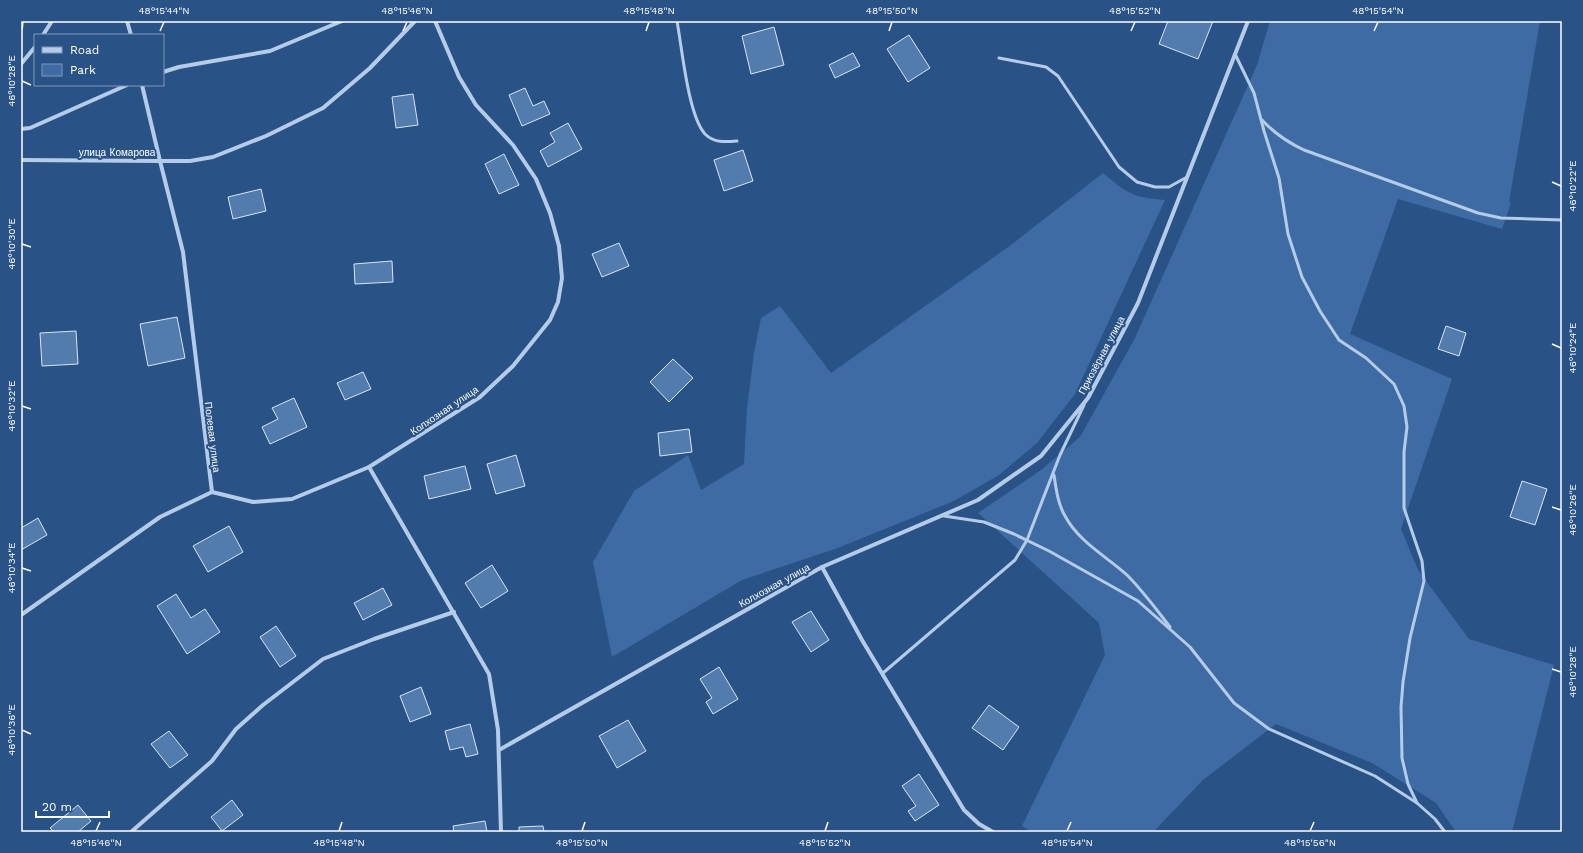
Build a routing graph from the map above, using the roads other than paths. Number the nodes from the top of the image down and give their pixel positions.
1 (22, 21) edge
2 (52, 21) edge
3 (127, 21) edge
4 (342, 21) edge
5 (415, 21) edge
6 (435, 21) edge
7 (677, 21) edge
8 (1248, 21) edge
9 (21, 29) edge
10 (44, 34) edge
11 (131, 34) edge
12 (34, 48) edge
13 (1235, 54) junction
14 (999, 58) dead end
15 (21, 64) edge
16 (164, 72) edge
17 (125, 86) edge
18 (142, 86) edge
19 (1261, 118) junction
20 (21, 129) edge
21 (737, 142) dead end
22 (21, 160) edge
23 (160, 160) junction
24 (1187, 177) junction
25 (1562, 220) edge
26 (1088, 398) junction
27 (369, 467) junction
28 (1053, 473) junction
29 (212, 492) junction
30 (942, 516) junction
31 (1027, 540) junction
32 (822, 567) junction
33 (454, 612) junction
34 (21, 615) edge
35 (1174, 633) junction
36 (883, 673) junction
37 (499, 750) junction
38 (1417, 803) junction
39 (131, 832) edge
40 (501, 832) edge
41 (993, 832) edge
42 (1445, 832) edge

1 - 9 street
2 - 10 street
3 - 11 street
4 - 16 street
5 - 23 street
6 - 27 street, Колхозная улица
7 - 21 lane
8 - 13 street, Приозёрная улица
12 - 15 street
13 - 19 lane
13 - 24 street, Приозёрная улица
14 - 24 lane
17 - 20 street
18 - 23 street, улица Комарова
19 - 25 lane
19 - 38 lane
22 - 23 street, улица Комарова
23 - 29 street, Полевая улица
24 - 26 street, Приозёрная улица
26 - 28 lane
26 - 30 street, Приозёрная улица
27 - 29 street, Колхозная улица
27 - 33 street
28 - 31 lane
28 - 35 lane
29 - 34 street
30 - 31 lane
30 - 32 street, Приозёрная улица
31 - 35 lane
31 - 36 lane
32 - 36 street, Колхозная улица
32 - 37 street, Колхозная улица
33 - 37 street
33 - 39 street
35 - 38 lane
36 - 41 street, Колхозная улица
37 - 40 street
38 - 42 lane

